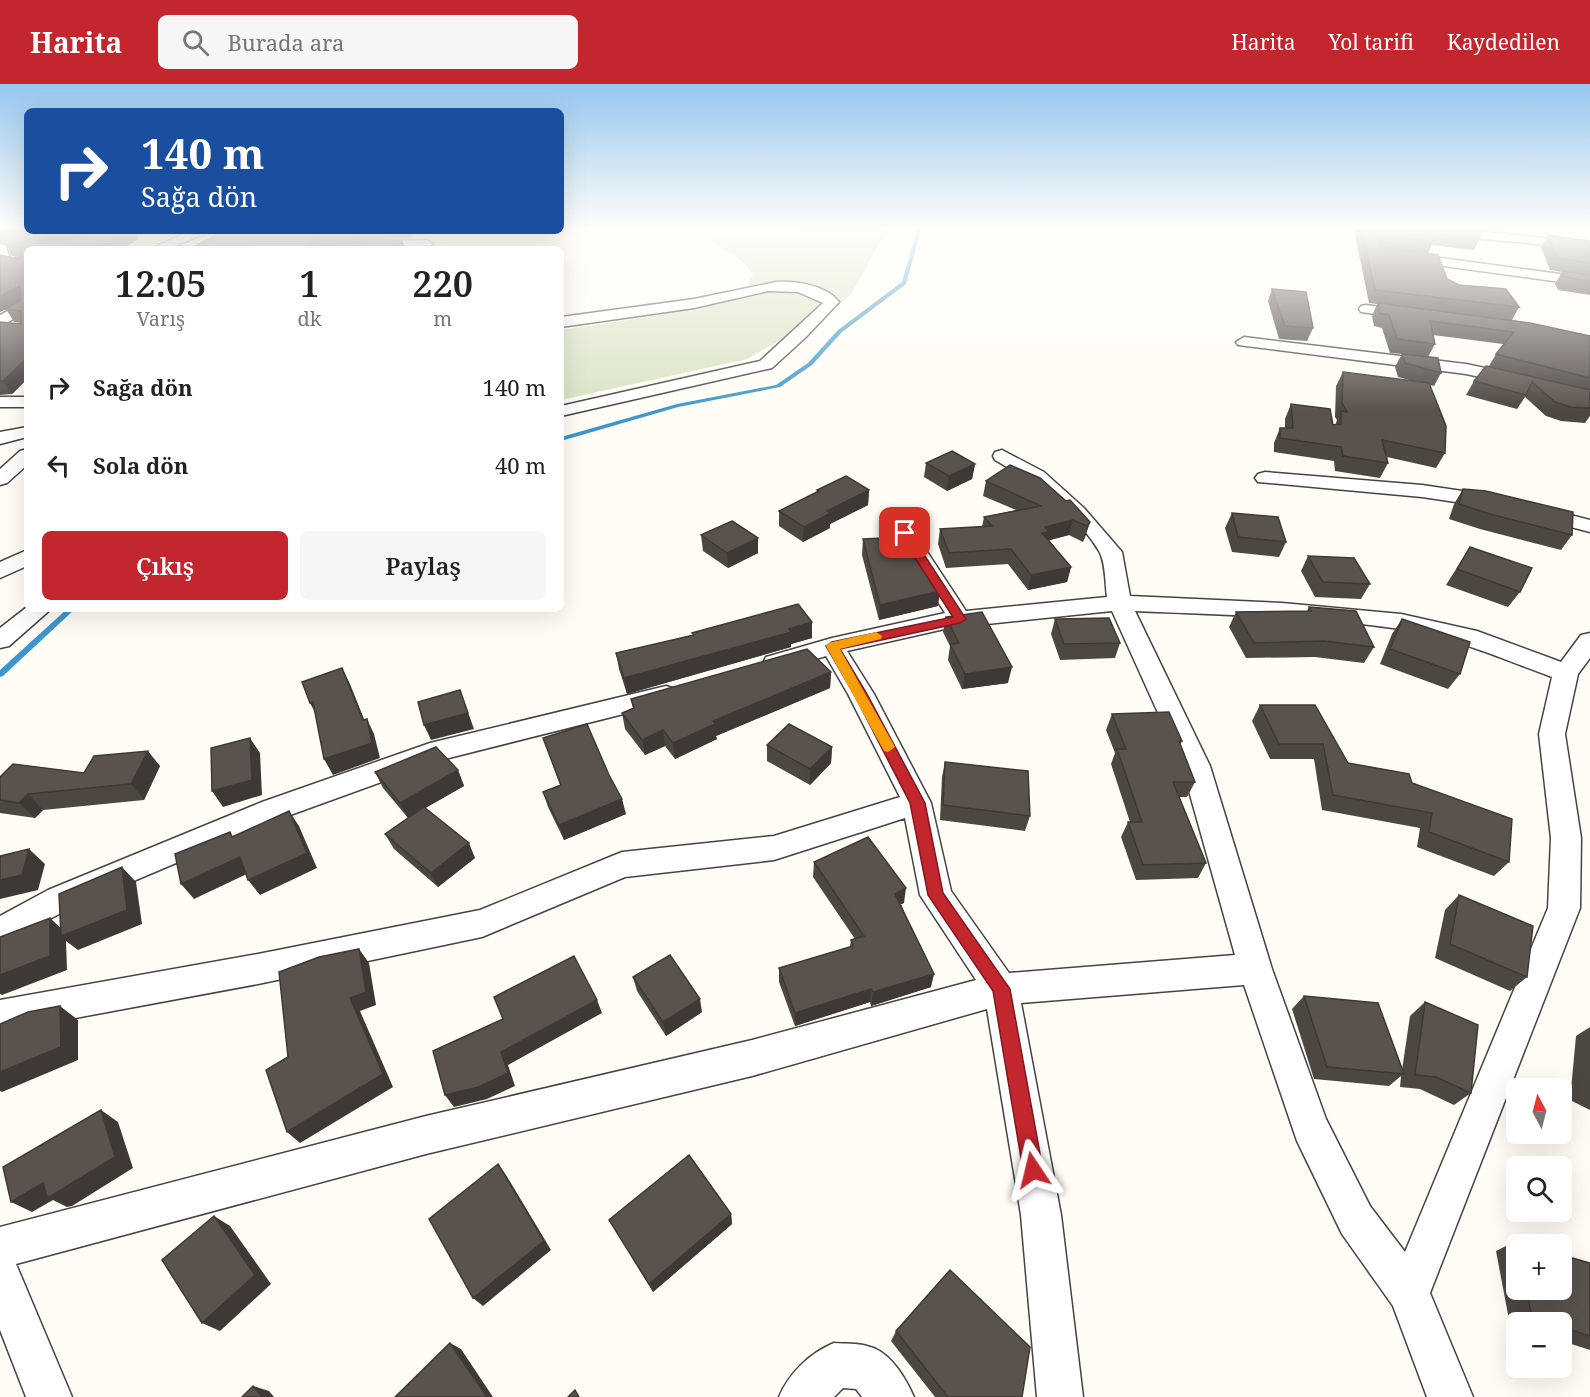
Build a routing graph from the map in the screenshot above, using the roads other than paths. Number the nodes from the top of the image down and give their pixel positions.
1 (756, 288) edge
2 (796, 288) edge
3 (24, 307) edge
4 (1366, 309) dead end
5 (1422, 316) edge
6 (0, 322) edge
7 (564, 322) edge
8 (1244, 342) dead end
9 (1536, 385) edge
10 (0, 402) edge
11 (24, 402) edge
12 (564, 410) edge
13 (24, 433) edge
14 (0, 438) edge
15 (1002, 456) dead end
16 (24, 458) edge
17 (1264, 477) dead end
18 (0, 478) edge
19 (894, 516) dead end
20 (1590, 526) edge
21 (24, 559) edge
22 (0, 571) edge
23 (1120, 603) junction
24 (35, 612) edge
25 (960, 619) junction
26 (0, 640) edge
27 (1590, 641) edge
28 (832, 646) junction
29 (755, 669) edge
30 (1566, 673) junction
31 (689, 688) edge
32 (917, 803) junction
33 (0, 932) edge
34 (1255, 969) junction
35 (1001, 989) junction
36 (0, 1016) edge
37 (0, 1248) edge
38 (0, 1276) edge
39 (1408, 1293) junction
40 (49, 1397) edge
41 (802, 1397) edge
42 (891, 1397) edge
43 (1060, 1397) edge
44 (1450, 1397) edge

1 - 7 street
2 - 12 street
3 - 6 street
4 - 5 street
8 - 9 street
10 - 11 street
13 - 14 street
15 - 23 street
16 - 18 street
17 - 20 street
19 - 25 street
21 - 22 street
23 - 25 street
23 - 30 street
23 - 34 street
24 - 26 street
25 - 28 street
27 - 30 street
28 - 29 street
28 - 32 street
30 - 39 street
31 - 33 street
32 - 35 street
32 - 36 street
34 - 35 street
34 - 39 street
35 - 37 street
35 - 43 street
38 - 40 street
39 - 44 street
41 - 42 street

